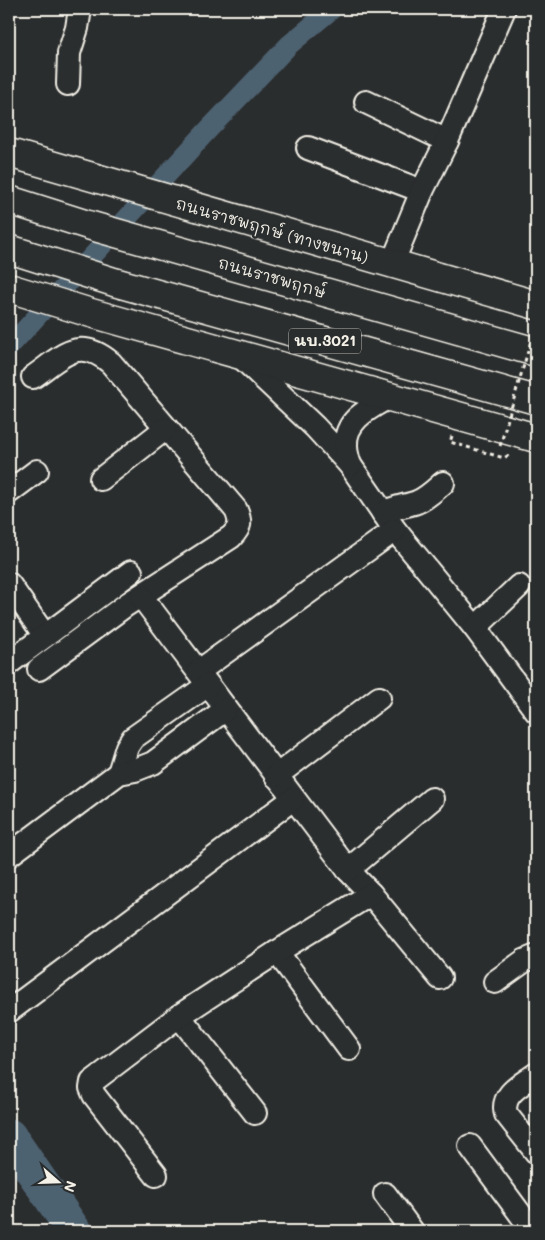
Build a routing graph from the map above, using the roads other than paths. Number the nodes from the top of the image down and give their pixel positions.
1 (80, 9) edge
2 (504, 9) edge
3 (68, 84) dead end
4 (366, 102) dead end
5 (447, 141) junction
6 (308, 148) dead end
7 (9, 153) edge
8 (422, 191) junction
9 (9, 200) edge
10 (9, 250) edge
11 (392, 264) junction
12 (9, 288) edge
13 (536, 305) edge
14 (536, 352) edge
15 (240, 355) junction
16 (33, 377) dead end
17 (391, 396) junction
18 (536, 400) edge
19 (165, 428) junction
20 (536, 438) edge
21 (350, 465) junction
22 (37, 471) dead end
23 (101, 479) dead end
24 (443, 483) dead end
25 (9, 492) edge
26 (389, 521) junction
27 (131, 572) dead end
28 (9, 584) edge
29 (519, 586) dead end
30 (141, 596) junction
31 (475, 628) junction
32 (45, 636) junction
33 (9, 663) edge
34 (40, 670) dead end
35 (204, 678) junction
36 (380, 698) dead end
37 (226, 709) junction
38 (536, 711) edge
39 (120, 772) junction
40 (276, 776) junction
41 (293, 799) junction
42 (432, 799) dead end
43 (9, 855) edge
44 (348, 870) junction
45 (371, 894) junction
46 (277, 952) junction
47 (536, 956) edge
48 (440, 978) dead end
49 (495, 982) dead end
50 (9, 1011) edge
51 (179, 1016) junction
52 (349, 1048) dead end
53 (536, 1074) edge
54 (256, 1113) dead end
55 (533, 1142) edge
56 (470, 1146) dead end
57 (156, 1175) dead end
58 (384, 1194) dead end
59 (412, 1231) edge
60 (533, 1231) edge

1 - 3 street
2 - 5 street
4 - 5 street
5 - 8 street
6 - 8 street
7 - 11 main road, ถนนราชพฤกษ์ (ทางขนาน)
8 - 11 street
9 - 14 main road, ถนนราชพฤกษ์
10 - 18 main road, นบ.3021
11 - 13 main road, ถนนราชพฤกษ์ (ทางขนาน)
12 - 15 main road, นบ.3021
15 - 17 main road, นบ.3021
15 - 21 street
16 - 19 street
17 - 20 main road, นบ.3021
17 - 21 street
19 - 23 street
19 - 30 street
21 - 26 street
22 - 25 street
24 - 26 street
26 - 31 street
26 - 35 street
27 - 32 street
28 - 32 street
29 - 31 street
30 - 34 street
30 - 35 street
31 - 38 street
32 - 33 street
35 - 37 street
35 - 39 street
36 - 40 street
37 - 39 street
37 - 40 street
39 - 43 street
40 - 41 street
41 - 44 street
41 - 50 street
42 - 44 street
44 - 45 street
45 - 46 street
45 - 48 street
46 - 51 street
46 - 52 street
47 - 49 street
51 - 54 street
51 - 57 street
53 - 55 street
56 - 60 street
58 - 59 street

